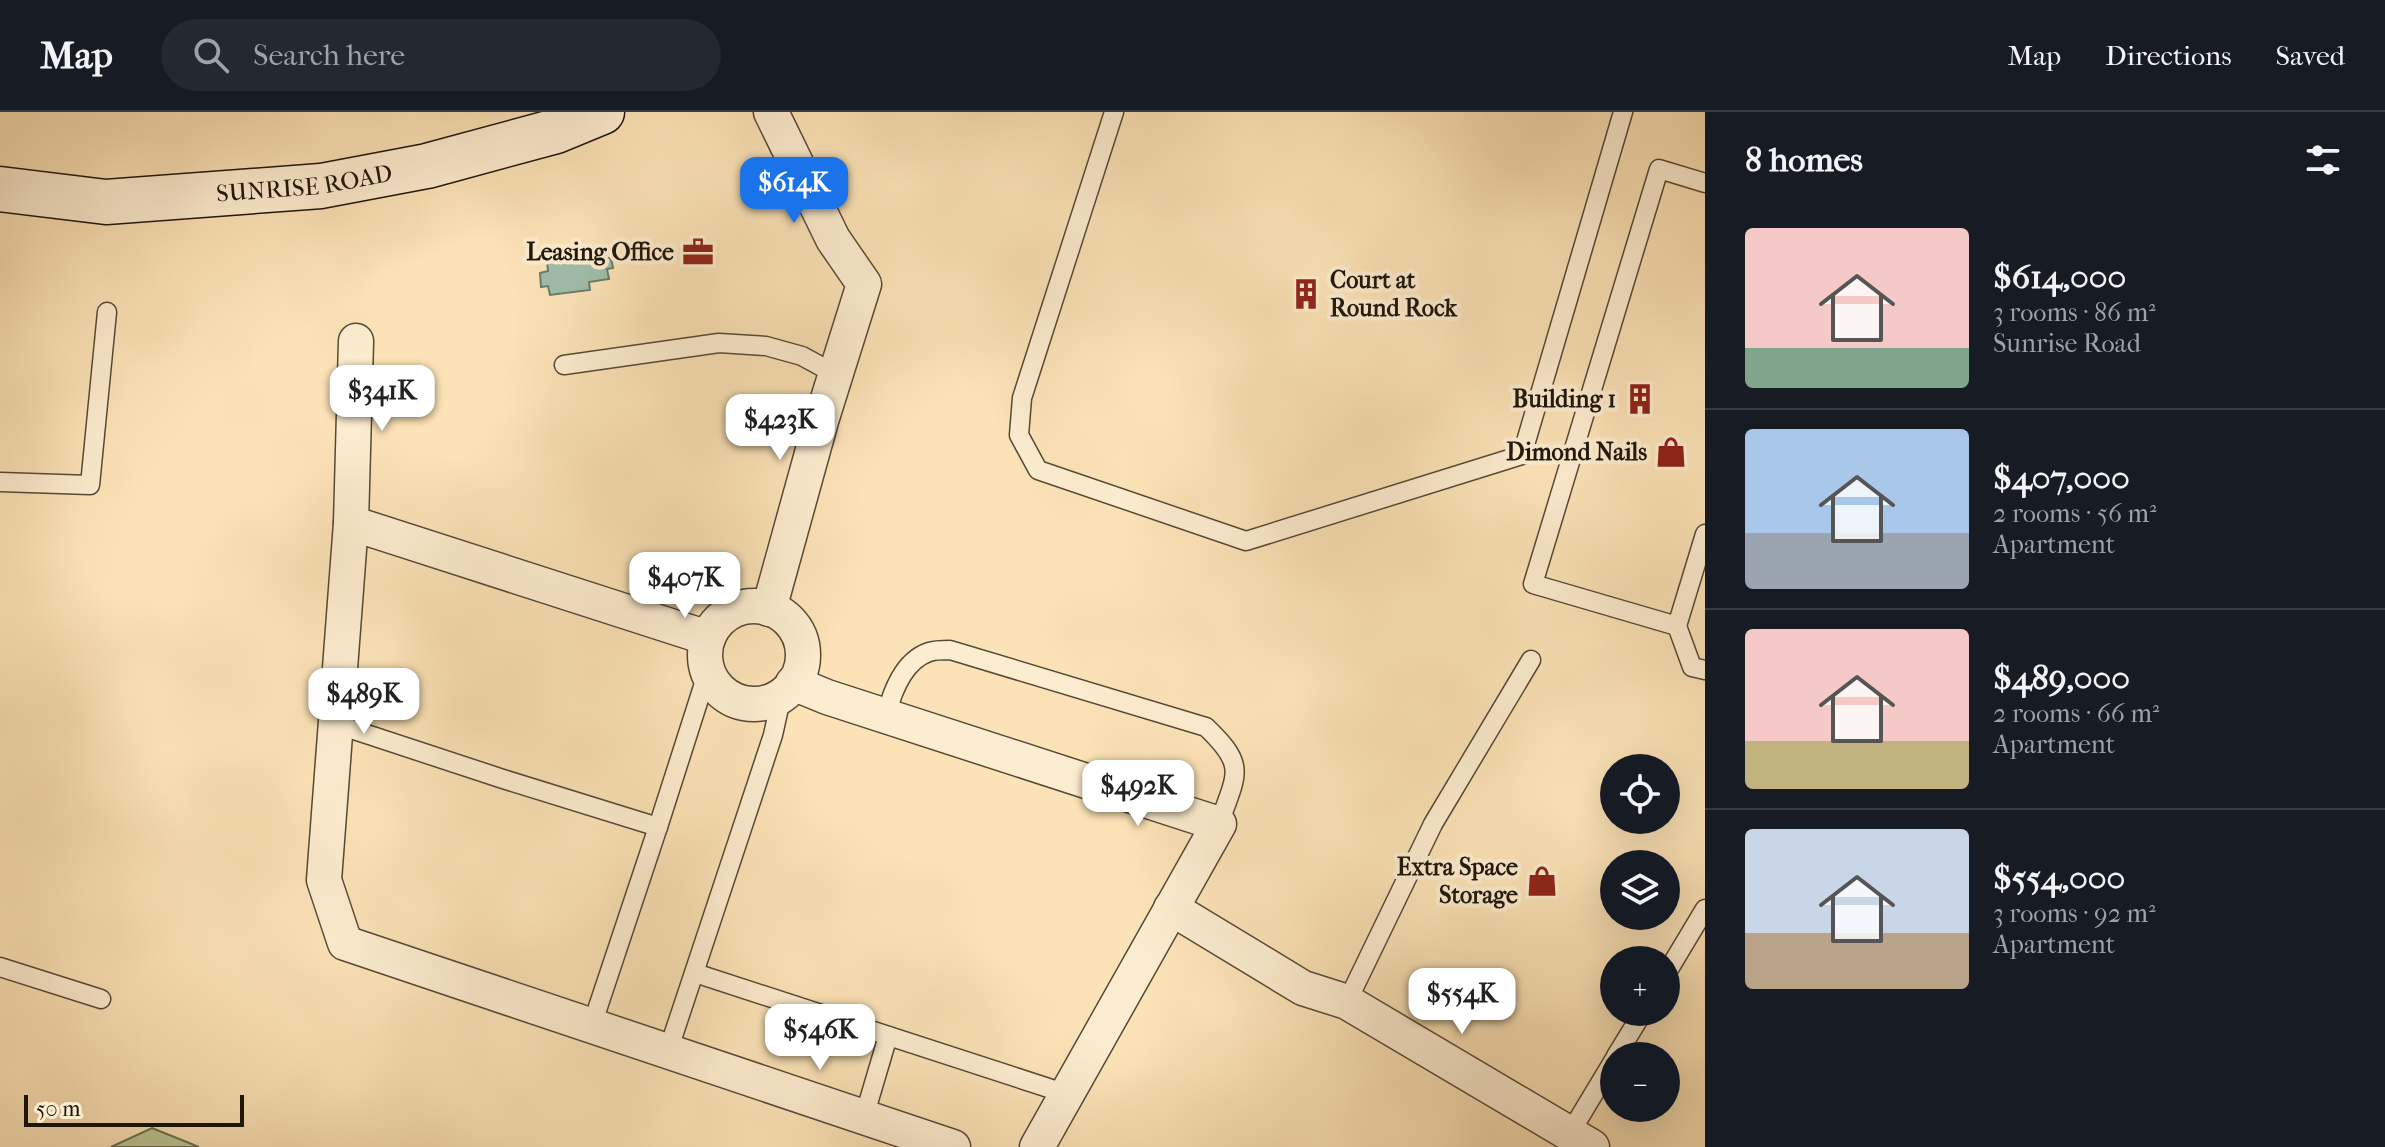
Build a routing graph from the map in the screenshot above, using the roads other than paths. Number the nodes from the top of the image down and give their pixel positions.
1 (602, 112) edge
2 (771, 112) edge
3 (1114, 112) edge
4 (1623, 112) edge
5 (1705, 183) edge
6 (0, 189) edge
7 (107, 312) dead end
8 (356, 341) dead end
9 (564, 365) dead end
10 (835, 374) junction
11 (0, 482) edge
12 (351, 523) junction
13 (1705, 534) edge
14 (769, 609) junction
15 (1677, 626) junction
16 (708, 654) junction
17 (1531, 660) dead end
18 (1705, 670) edge
19 (788, 689) junction
20 (886, 716) junction
21 (336, 724) junction
22 (1219, 824) junction
23 (658, 827) junction
24 (1171, 908) junction
25 (1705, 909) edge
26 (1680, 951) edge
27 (0, 967) edge
28 (695, 973) junction
29 (101, 999) dead end
30 (1347, 1002) junction
31 (592, 1025) junction
32 (888, 1036) junction
33 (668, 1051) junction
34 (1067, 1094) junction
35 (1600, 1094) edge
36 (864, 1117) junction
37 (1581, 1140) edge
38 (953, 1147) edge
39 (1037, 1147) edge

1 - 6 main road, SUNRISE ROAD
2 - 10 street
3 - 4 lane
5 - 15 lane
7 - 11 lane
8 - 12 street
9 - 10 lane
10 - 14 street
12 - 16 street
12 - 21 street
13 - 15 lane
14 - 16 street
14 - 19 street
15 - 18 lane
16 - 19 street
16 - 23 lane
17 - 30 lane
19 - 20 street
19 - 28 lane
20 - 22 street
20 - 22 lane
21 - 23 lane
21 - 31 street
22 - 24 street
23 - 31 lane
24 - 30 street
24 - 34 street
25 - 26 lane
27 - 29 lane
28 - 32 lane
28 - 33 lane
30 - 37 street
31 - 33 street
32 - 34 lane
32 - 36 lane
33 - 36 street
34 - 39 street
35 - 37 lane
36 - 38 street

